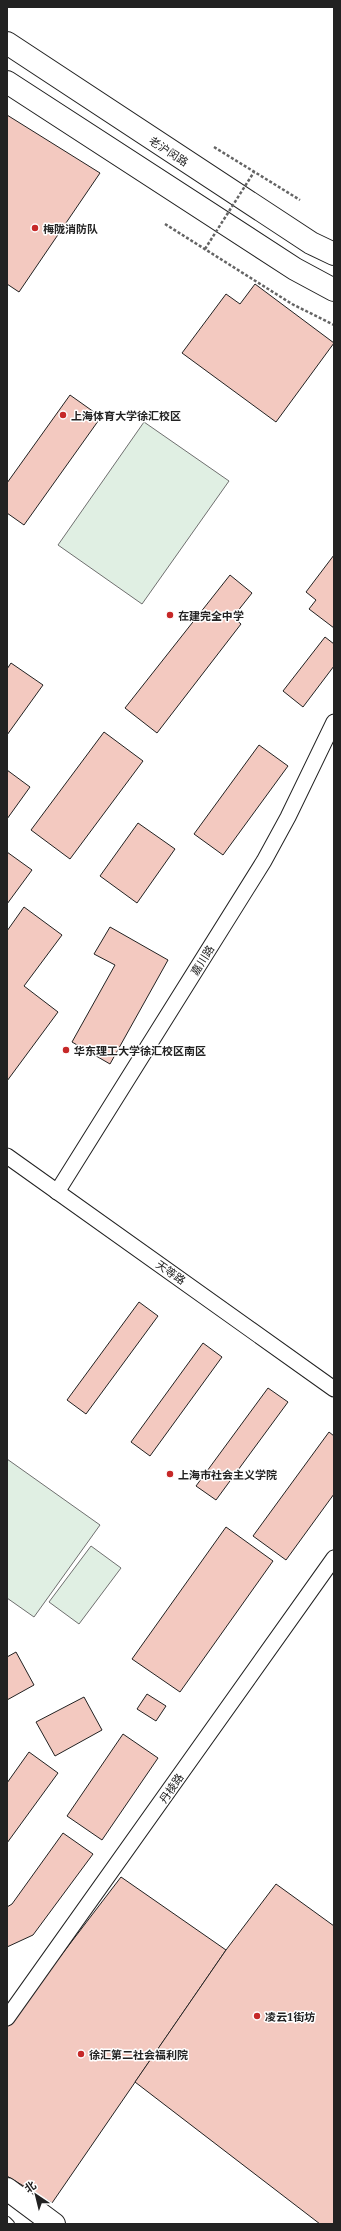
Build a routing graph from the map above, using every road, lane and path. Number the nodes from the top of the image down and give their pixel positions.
1 (7, 43) edge
2 (7, 82) edge
3 (214, 147) dead end
4 (254, 172) junction
5 (300, 200) dead end
6 (165, 224) dead end
7 (204, 249) junction
8 (334, 254) edge
9 (334, 290) edge
10 (334, 325) edge
11 (334, 722) edge
12 (7, 1156) edge
13 (57, 1192) junction
14 (334, 1389) edge
15 (334, 1558) edge
16 (7, 2018) edge
17 (7, 2189) edge
18 (7, 2222) edge
19 (10, 2224) edge
20 (54, 2224) edge

1 - 8 main road, 老沪闵路
2 - 9 main road
3 - 4 path
4 - 5 path
4 - 7 path, bridge
6 - 7 path
7 - 10 path
11 - 13 street, 嘉川路
12 - 13 street, 天等路
13 - 14 street, 天等路
15 - 16 street, 丹棱路
17 - 20 main road
18 - 19 lane

